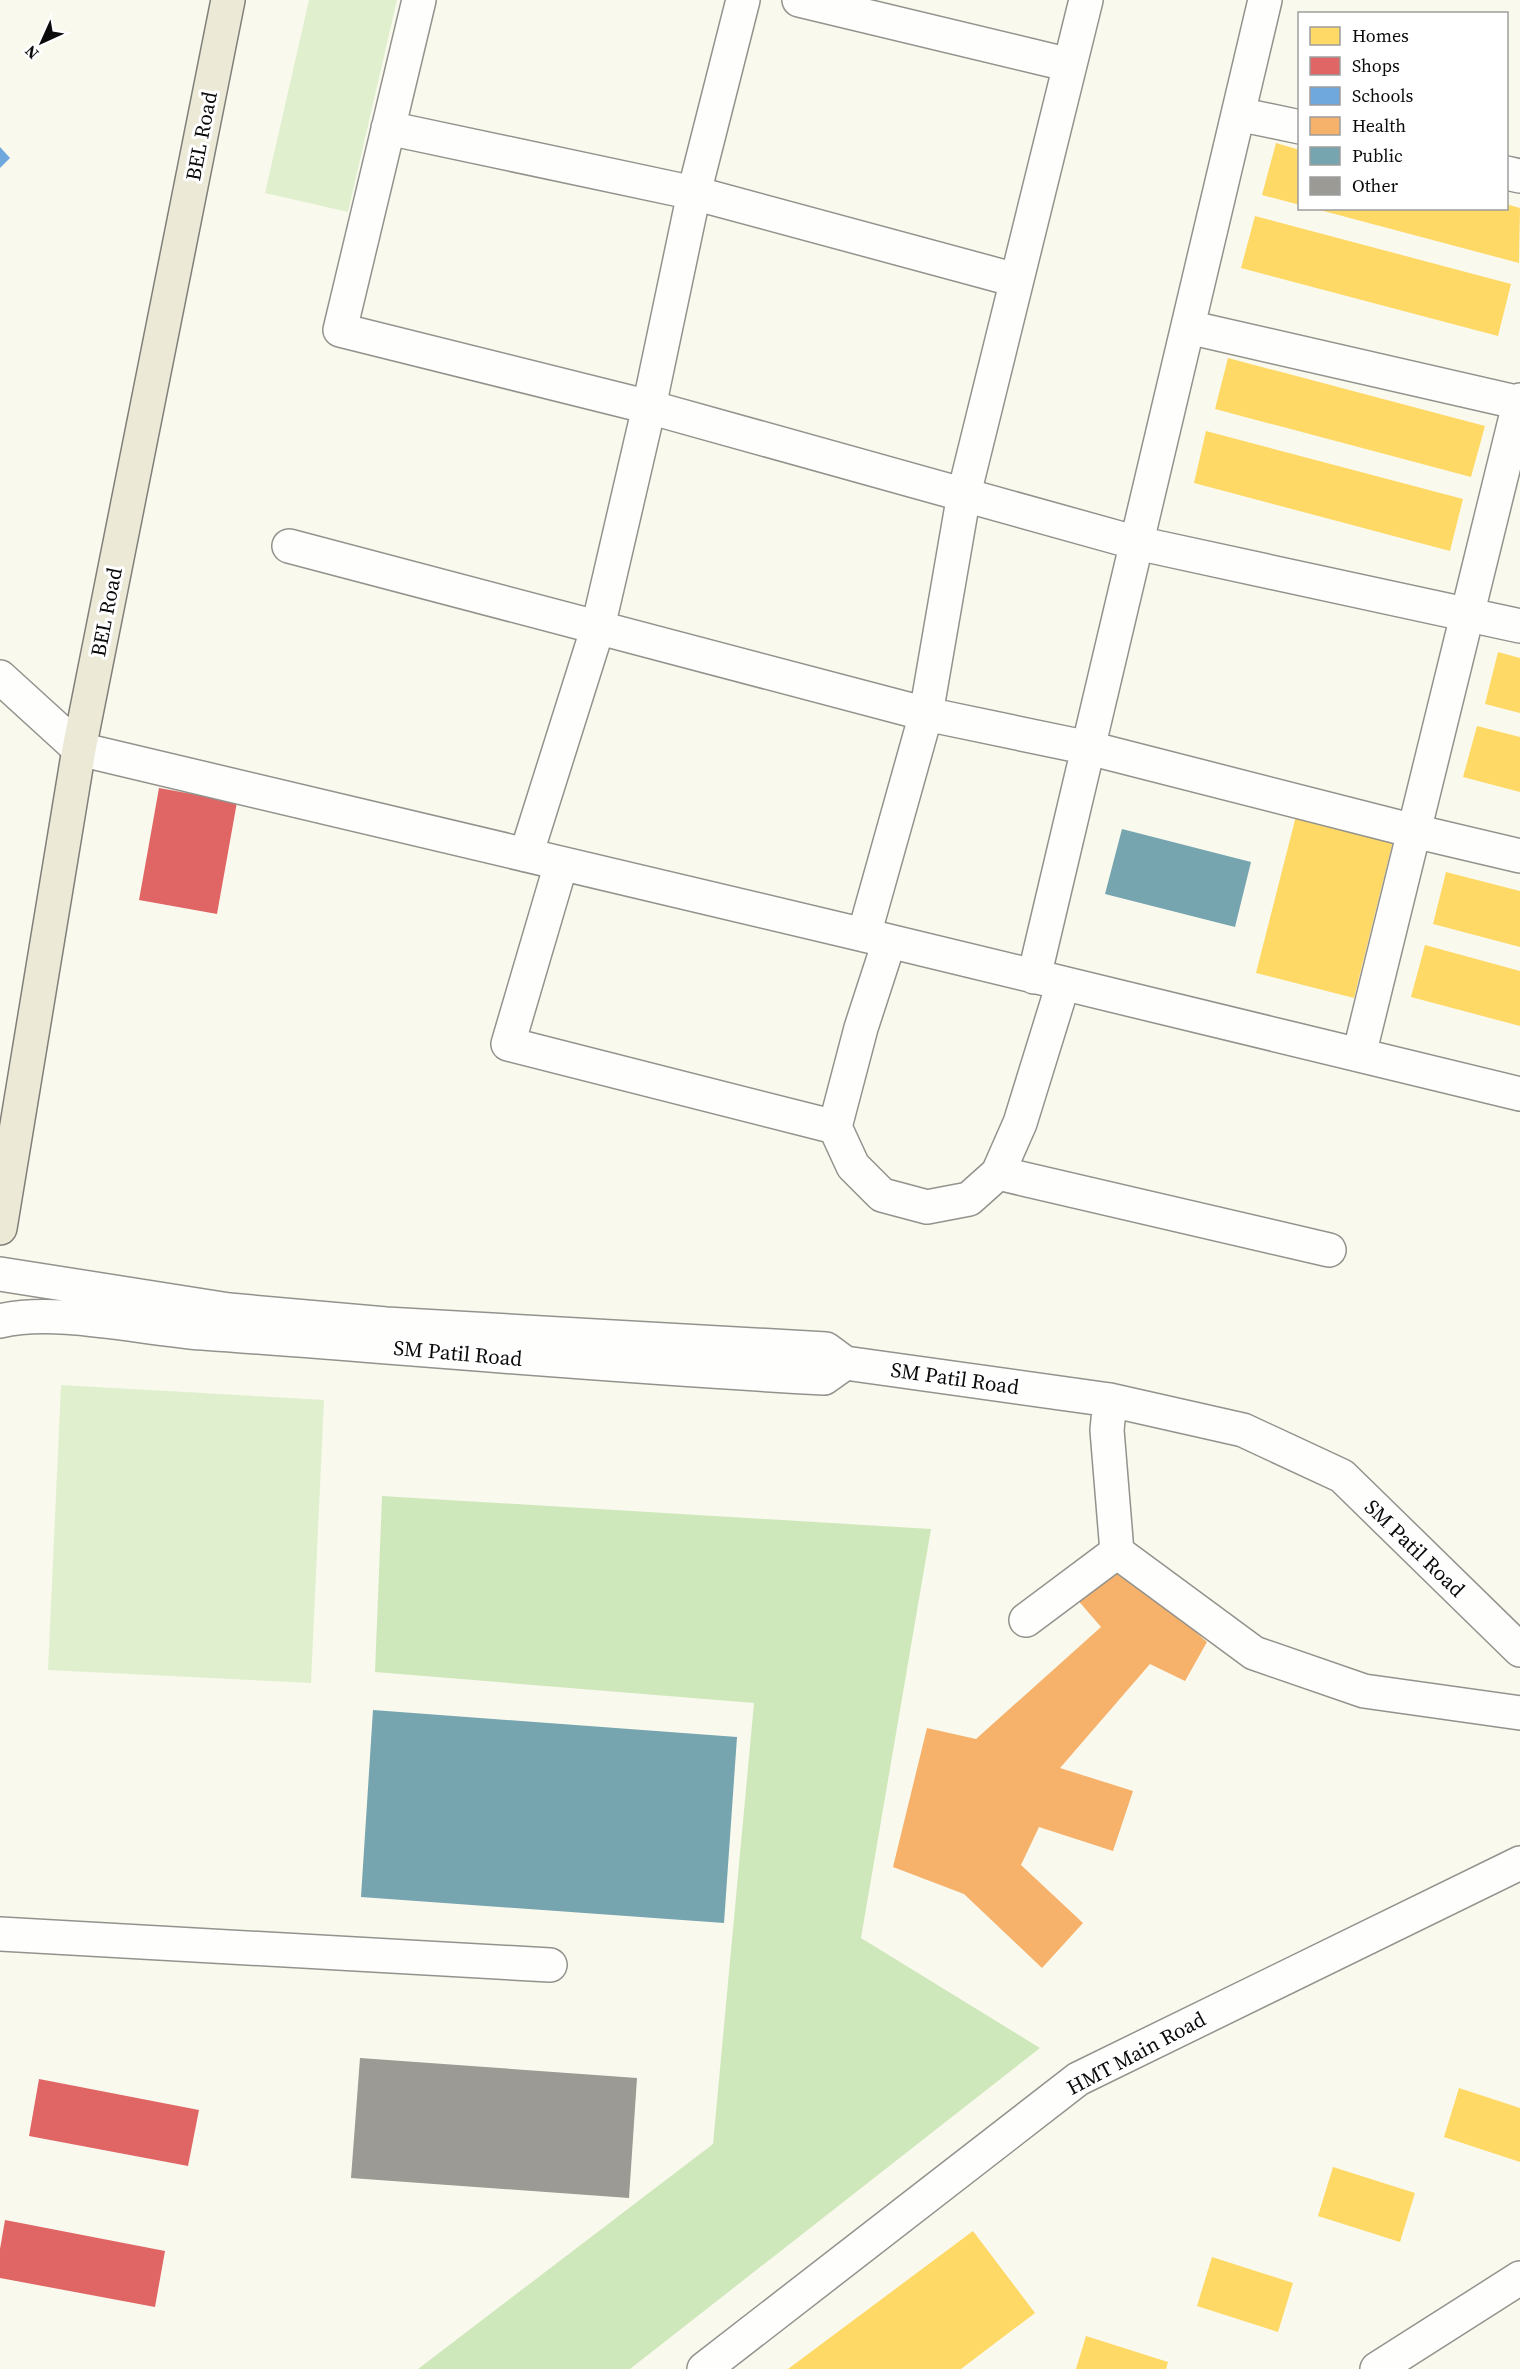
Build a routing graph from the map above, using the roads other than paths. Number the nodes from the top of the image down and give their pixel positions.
1 (228, 0) edge
2 (419, 0) edge
3 (743, 0) edge
4 (799, 0) edge
5 (1086, 0) edge
6 (1265, 0) edge
7 (1070, 65) junction
8 (1238, 114) junction
9 (1298, 127) edge
10 (388, 128) junction
11 (694, 194) junction
12 (1016, 280) junction
13 (1188, 327) junction
14 (1520, 402) edge
15 (649, 407) junction
16 (963, 494) junction
17 (1137, 543) junction
18 (289, 546) dead end
19 (1467, 614) junction
20 (1520, 626) edge
21 (598, 627) junction
22 (0, 677) edge
23 (927, 714) junction
24 (1089, 748) junction
25 (79, 749) junction
26 (1414, 831) junction
27 (526, 855) junction
28 (1520, 856) edge
29 (561, 864) junction
30 (876, 939) junction
31 (1049, 981) junction
32 (1359, 1055) junction
33 (1520, 1094) edge
34 (835, 1127) junction
35 (998, 1173) junction
36 (0, 1228) edge
37 (1329, 1250) dead end
38 (0, 1274) edge
39 (0, 1321) edge
40 (845, 1363) junction
41 (1110, 1400) junction
42 (1117, 1552) junction
43 (1026, 1620) dead end
44 (1520, 1650) edge
45 (1520, 1713) edge
46 (1520, 1863) edge
47 (0, 1934) edge
48 (550, 1965) dead end
49 (1520, 2278) edge
50 (704, 2369) edge
51 (1377, 2369) edge

1 - 25 main road, BEL Road
2 - 10 street
3 - 11 street
4 - 7 street
5 - 7 street
6 - 8 street
7 - 12 street
8 - 9 street
8 - 13 street
10 - 11 street
10 - 15 street
11 - 12 street
11 - 15 street
12 - 16 street
13 - 14 street
13 - 17 street
14 - 19 street
15 - 16 street
15 - 21 street
16 - 17 street
16 - 23 street
17 - 19 street
17 - 24 street
18 - 21 street
19 - 20 street
19 - 26 street
21 - 23 street
21 - 27 street
22 - 25 street
23 - 24 street
23 - 30 street
24 - 26 street
24 - 31 street
25 - 27 street
25 - 36 main road, BEL Road
26 - 28 street
26 - 32 street
27 - 29 street
29 - 30 street
29 - 34 street
30 - 31 street
30 - 34 street
31 - 32 street
31 - 35 street
32 - 33 street
34 - 35 street
35 - 37 street
38 - 40 street, SM Patil Road
39 - 40 street, SM Patil Road
40 - 41 street, SM Patil Road
41 - 42 street
41 - 44 street, SM Patil Road
42 - 43 street
42 - 45 street
46 - 50 street, HMT Main Road
47 - 48 street
49 - 51 street

